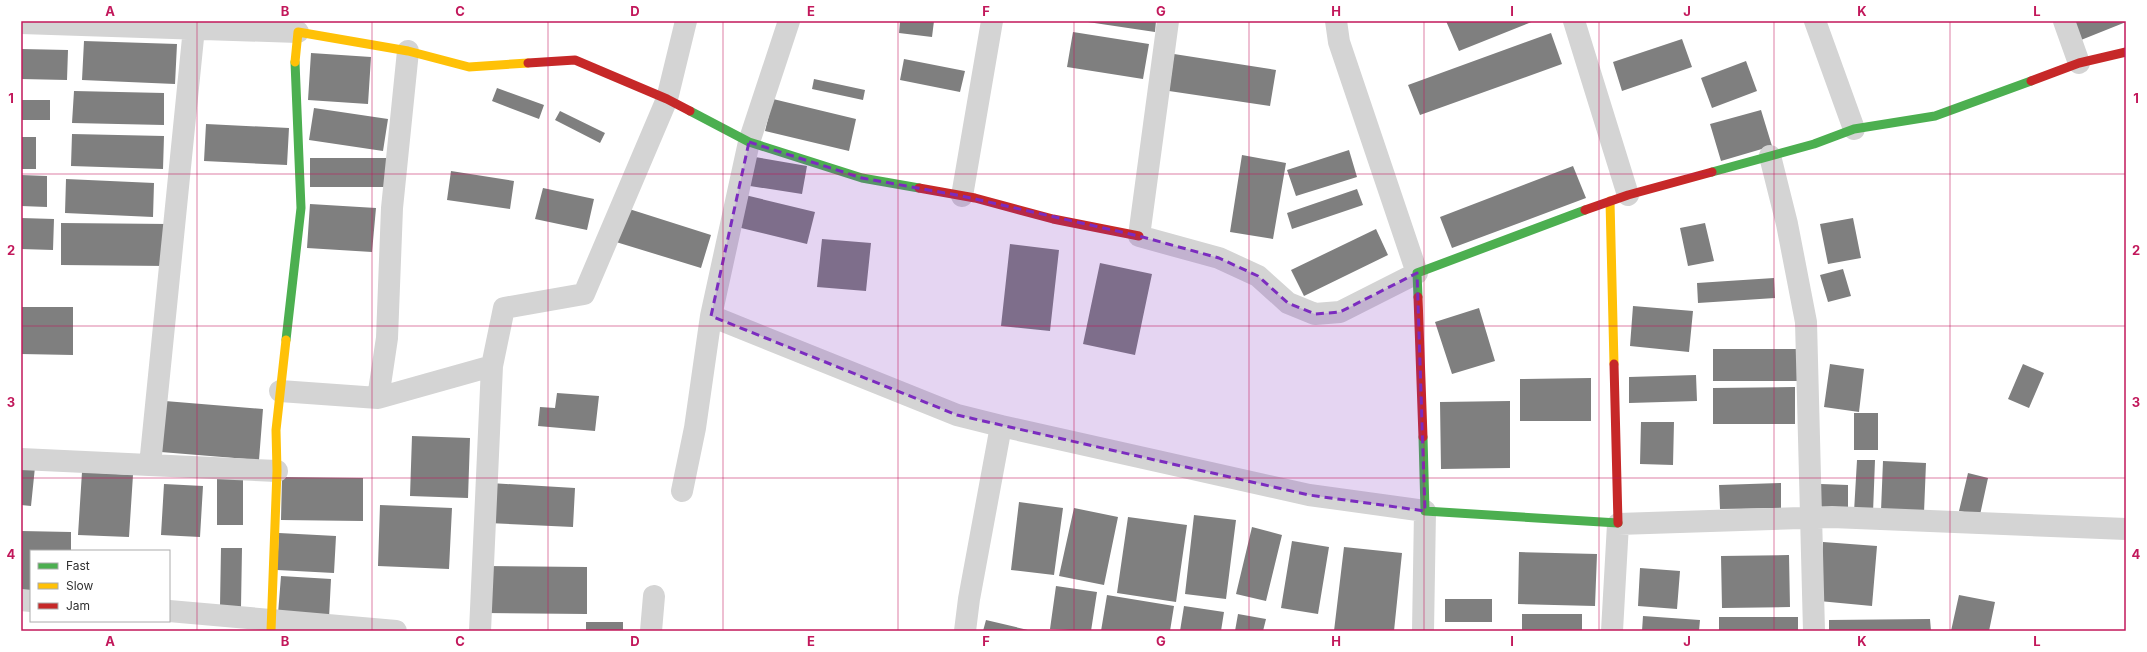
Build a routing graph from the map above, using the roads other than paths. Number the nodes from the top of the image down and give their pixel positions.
1 (686, 21) edge
2 (790, 21) edge
3 (992, 21) edge
4 (1168, 21) edge
5 (1336, 21) edge
6 (1574, 21) edge
7 (1815, 21) edge
8 (2064, 21) edge
9 (21, 23) edge
10 (194, 28) junction
11 (298, 32) junction
12 (408, 51) junction
13 (2126, 52) edge
14 (2079, 64) junction
15 (667, 99) junction
16 (1854, 129) junction
17 (749, 142) junction
18 (1770, 156) junction
19 (962, 196) junction
20 (1619, 198) junction
21 (1139, 236) junction
22 (1417, 273) junction
23 (712, 316) junction
24 (492, 366) junction
25 (280, 391) junction
26 (378, 398) junction
27 (1001, 426) junction
28 (21, 459) edge
29 (150, 465) junction
30 (276, 471) junction
31 (682, 491) dead end
32 (1425, 510) junction
33 (1811, 518) junction
34 (1618, 524) junction
35 (2126, 529) edge
36 (654, 596) dead end
37 (170, 611) edge
38 (271, 625) edge
39 (396, 631) edge
40 (480, 631) edge
41 (651, 631) edge
42 (965, 631) edge
43 (1423, 631) edge
44 (1612, 631) edge
45 (1814, 631) edge

1 - 15 street
2 - 17 street
3 - 19 street
4 - 21 street
5 - 22 street
6 - 20 street
7 - 16 street
8 - 14 street
9 - 10 street
10 - 11 street
10 - 29 street
11 - 12 street
11 - 25 street
12 - 15 street
12 - 26 street
13 - 14 street
14 - 16 street
15 - 17 street
15 - 24 street
16 - 18 street
17 - 19 street
17 - 23 street
18 - 20 street
18 - 33 street
19 - 21 street
20 - 22 street
20 - 34 street
21 - 22 street
22 - 32 street
23 - 27 street
23 - 31 street
24 - 26 street
24 - 40 street
25 - 26 street
25 - 30 street
27 - 32 street
27 - 42 street
28 - 29 street
29 - 30 street
30 - 38 street
32 - 34 street
32 - 43 street
33 - 34 street
33 - 35 street
33 - 45 street
34 - 44 street
36 - 41 street
37 - 38 street
38 - 39 street

